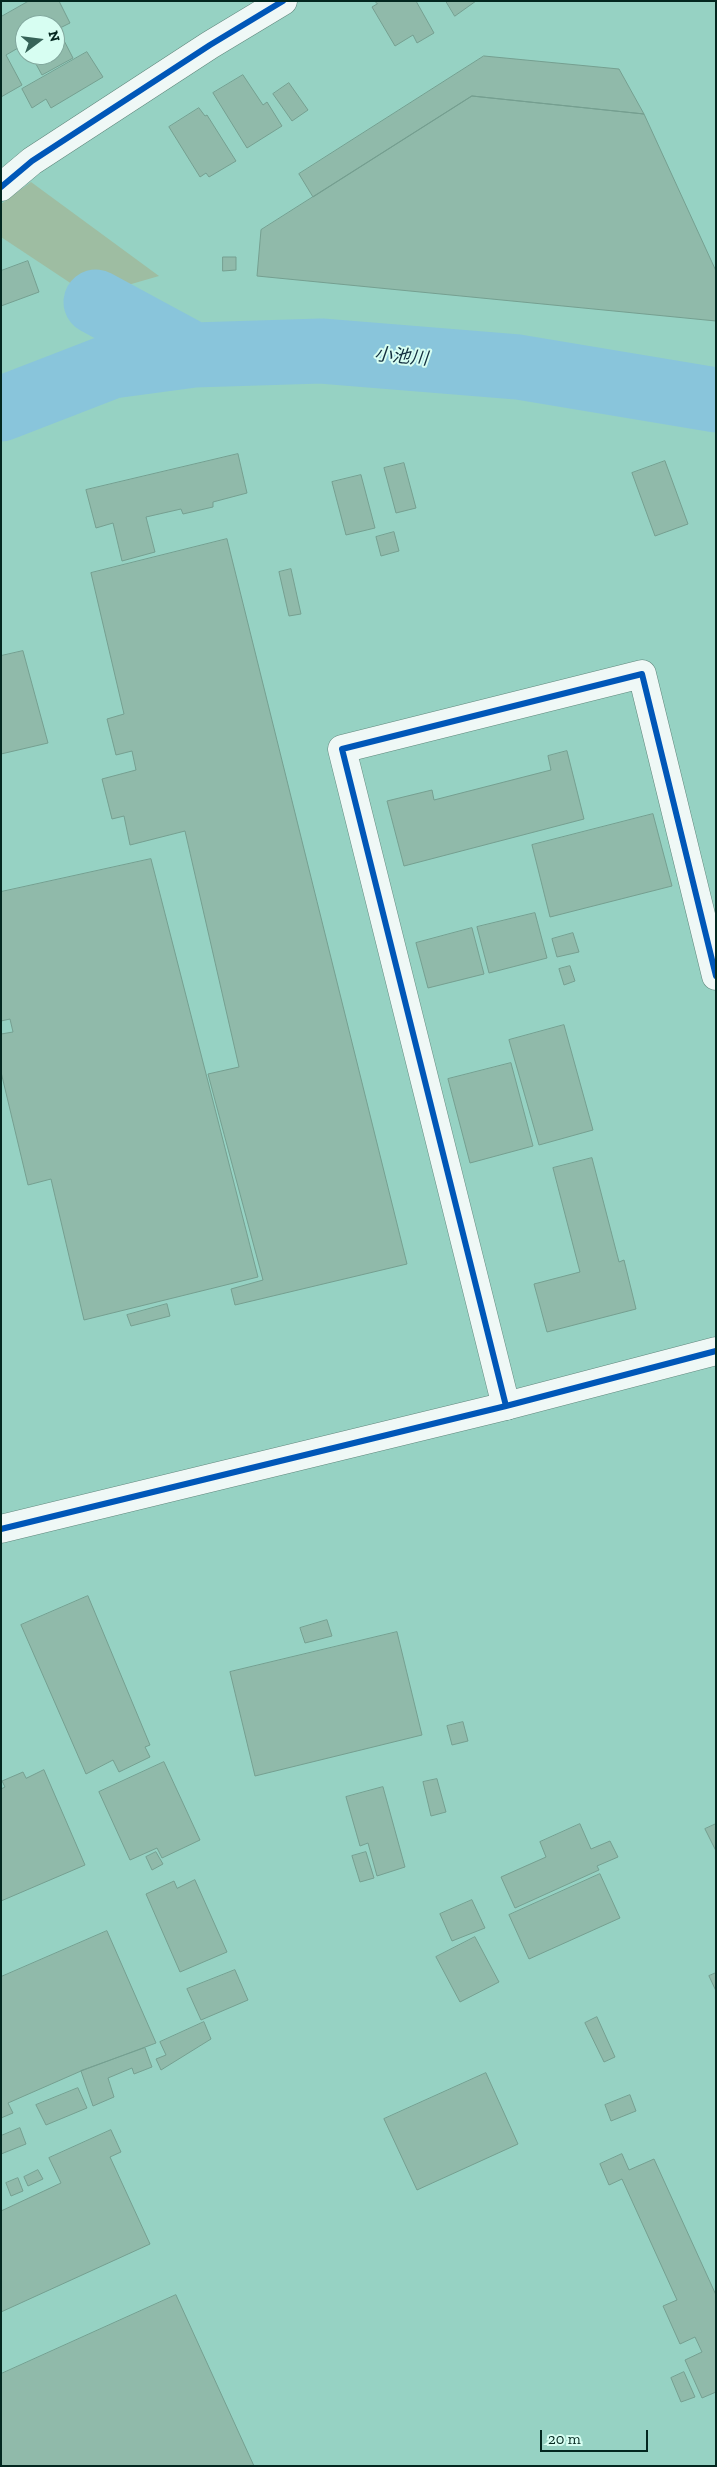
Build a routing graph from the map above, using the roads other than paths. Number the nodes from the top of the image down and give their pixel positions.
1 (283, 1) edge
2 (1, 187) edge
3 (716, 976) edge
4 (716, 1351) edge
5 (506, 1406) junction
6 (1, 1529) edge

1 - 2 street
3 - 5 street
4 - 5 street
5 - 6 street

